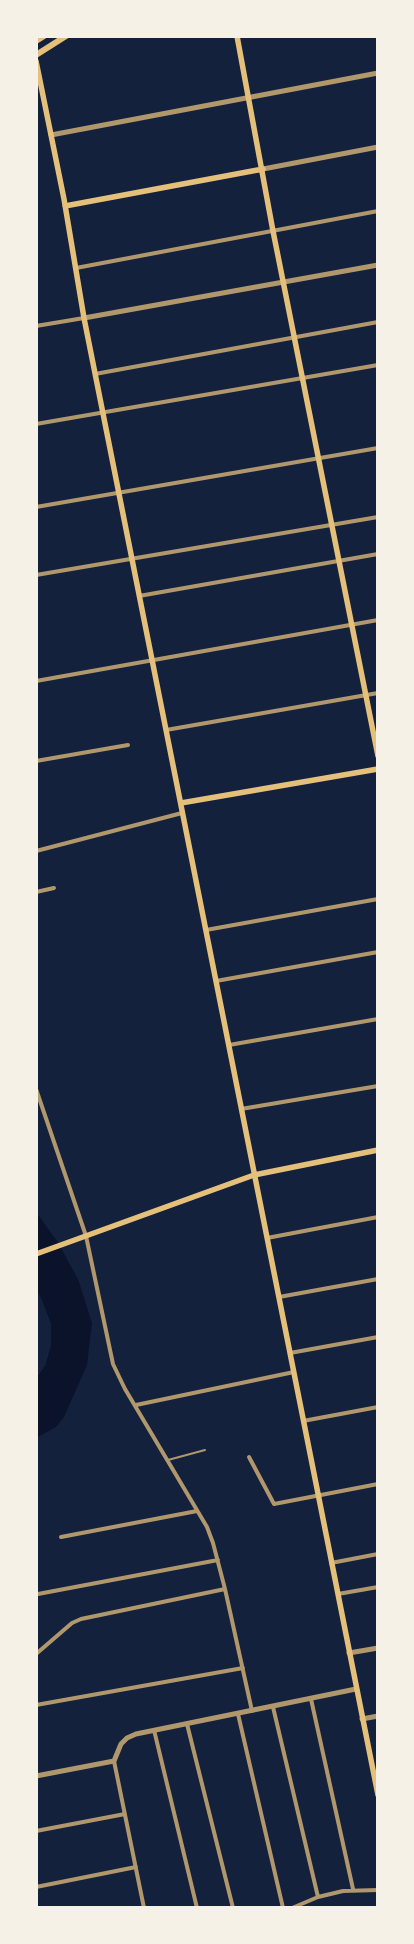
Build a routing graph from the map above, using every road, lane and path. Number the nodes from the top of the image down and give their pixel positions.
1 (44, 36) edge
2 (66, 36) edge
3 (237, 36) edge
4 (36, 41) edge
5 (36, 55) edge
6 (36, 61) edge
7 (378, 73) edge
8 (248, 97) junction
9 (51, 135) junction
10 (378, 147) edge
11 (263, 169) junction
12 (65, 206) junction
13 (378, 211) edge
14 (273, 231) junction
15 (378, 265) edge
16 (76, 268) junction
17 (284, 282) junction
18 (84, 318) junction
19 (378, 322) edge
20 (36, 326) edge
21 (294, 337) junction
22 (378, 365) edge
23 (96, 374) junction
24 (303, 378) junction
25 (103, 412) junction
26 (36, 424) edge
27 (378, 448) edge
28 (318, 458) junction
29 (119, 493) junction
30 (36, 508) edge
31 (378, 517) edge
32 (332, 525) junction
33 (378, 554) edge
34 (132, 559) junction
35 (339, 561) junction
36 (36, 575) edge
37 (139, 596) junction
38 (378, 620) edge
39 (352, 625) junction
40 (152, 660) junction
41 (36, 681) edge
42 (378, 693) edge
43 (366, 695) junction
44 (166, 730) junction
45 (128, 745) dead end
46 (378, 756) edge
47 (36, 761) edge
48 (378, 769) edge
49 (181, 803) junction
50 (182, 813) junction
51 (36, 851) edge
52 (54, 888) dead end
53 (36, 892) edge
54 (378, 899) edge
55 (206, 930) junction
56 (378, 952) edge
57 (216, 981) junction
58 (378, 1019) edge
59 (229, 1046) junction
60 (378, 1086) edge
61 (36, 1089) edge
62 (241, 1109) junction
63 (378, 1150) edge
64 (254, 1174) junction
65 (378, 1218) edge
66 (86, 1236) junction
67 (267, 1238) junction
68 (36, 1254) edge
69 (378, 1279) edge
70 (279, 1297) junction
71 (378, 1337) edge
72 (290, 1353) junction
73 (294, 1372) junction
74 (136, 1405) junction
75 (378, 1407) edge
76 (303, 1421) junction
77 (205, 1450) dead end
78 (249, 1457) dead end
79 (168, 1460) junction
80 (378, 1484) edge
81 (318, 1496) junction
82 (197, 1511) junction
83 (62, 1537) dead end
84 (378, 1554) edge
85 (218, 1560) junction
86 (331, 1563) junction
87 (378, 1588) edge
88 (225, 1589) junction
89 (38, 1594) dead end
90 (338, 1594) junction
91 (378, 1648) edge
92 (349, 1653) junction
93 (36, 1654) edge
94 (243, 1668) junction
95 (356, 1690) junction
96 (311, 1699) junction
97 (36, 1705) edge
98 (273, 1706) junction
99 (252, 1711) junction
100 (238, 1714) junction
101 (378, 1716) edge
102 (362, 1719) junction
103 (187, 1724) junction
104 (154, 1730) junction
105 (114, 1761) junction
106 (36, 1776) edge
107 (376, 1784) edge
108 (378, 1795) edge
109 (125, 1814) junction
110 (36, 1831) edge
111 (136, 1867) junction
112 (36, 1887) edge
113 (353, 1889) junction
114 (378, 1890) edge
115 (318, 1897) junction
116 (144, 1908) edge
117 (196, 1908) edge
118 (233, 1908) edge
119 (283, 1908) edge
120 (292, 1908) edge

1 - 4 main road
2 - 5 main road
3 - 8 main road
6 - 9 main road
7 - 8 street
8 - 9 street
8 - 11 main road
9 - 12 main road
10 - 11 street
11 - 12 main road
11 - 14 main road
12 - 16 main road
13 - 14 street
14 - 16 street
14 - 17 main road
15 - 17 street
16 - 18 main road
17 - 18 street
17 - 21 main road
18 - 20 street
18 - 23 main road
19 - 21 street
21 - 23 street
21 - 24 main road
22 - 24 street
23 - 25 main road
24 - 25 street
24 - 28 main road
25 - 26 street
25 - 29 main road
27 - 28 street
28 - 29 street
28 - 32 main road
29 - 30 street
29 - 34 main road
31 - 32 street
32 - 34 street
32 - 35 main road
33 - 35 street
34 - 36 street
34 - 37 main road
35 - 37 street
35 - 39 main road
37 - 40 main road
38 - 39 street
39 - 40 street
39 - 43 main road
40 - 41 street
40 - 44 main road
42 - 43 street
43 - 44 street
43 - 46 main road
44 - 49 main road
45 - 47 street
48 - 49 main road
49 - 50 main road
50 - 51 street
50 - 55 main road
52 - 53 street
54 - 55 street
55 - 57 main road
56 - 57 street
57 - 59 main road
58 - 59 street
59 - 62 main road
60 - 62 street
61 - 66 street
62 - 64 main road
63 - 64 main road
64 - 66 main road
64 - 67 main road
65 - 67 street
66 - 68 main road
66 - 74 street
67 - 70 main road
69 - 70 street
70 - 72 main road
71 - 72 street
72 - 73 main road
73 - 74 street
73 - 76 main road
74 - 79 street
75 - 76 street
76 - 81 main road
77 - 79 lane
78 - 81 street
79 - 82 street
80 - 81 street
81 - 86 main road
82 - 83 street
82 - 85 street
84 - 86 street
85 - 88 street
85 - 89 street
86 - 90 main road
87 - 90 street
88 - 93 street
88 - 94 street
90 - 92 main road
91 - 92 street
92 - 95 main road
94 - 97 street
94 - 99 street
95 - 96 street
95 - 102 main road
96 - 98 street
96 - 113 street
98 - 99 street
98 - 115 street
99 - 100 street
100 - 103 street
100 - 119 street
101 - 102 street
102 - 107 main road
103 - 104 street
103 - 118 street
104 - 105 street
104 - 117 street
105 - 106 street
105 - 109 street
107 - 108 main road
109 - 110 street
109 - 111 street
111 - 112 street
111 - 116 street
113 - 114 street
113 - 115 street
115 - 120 street

